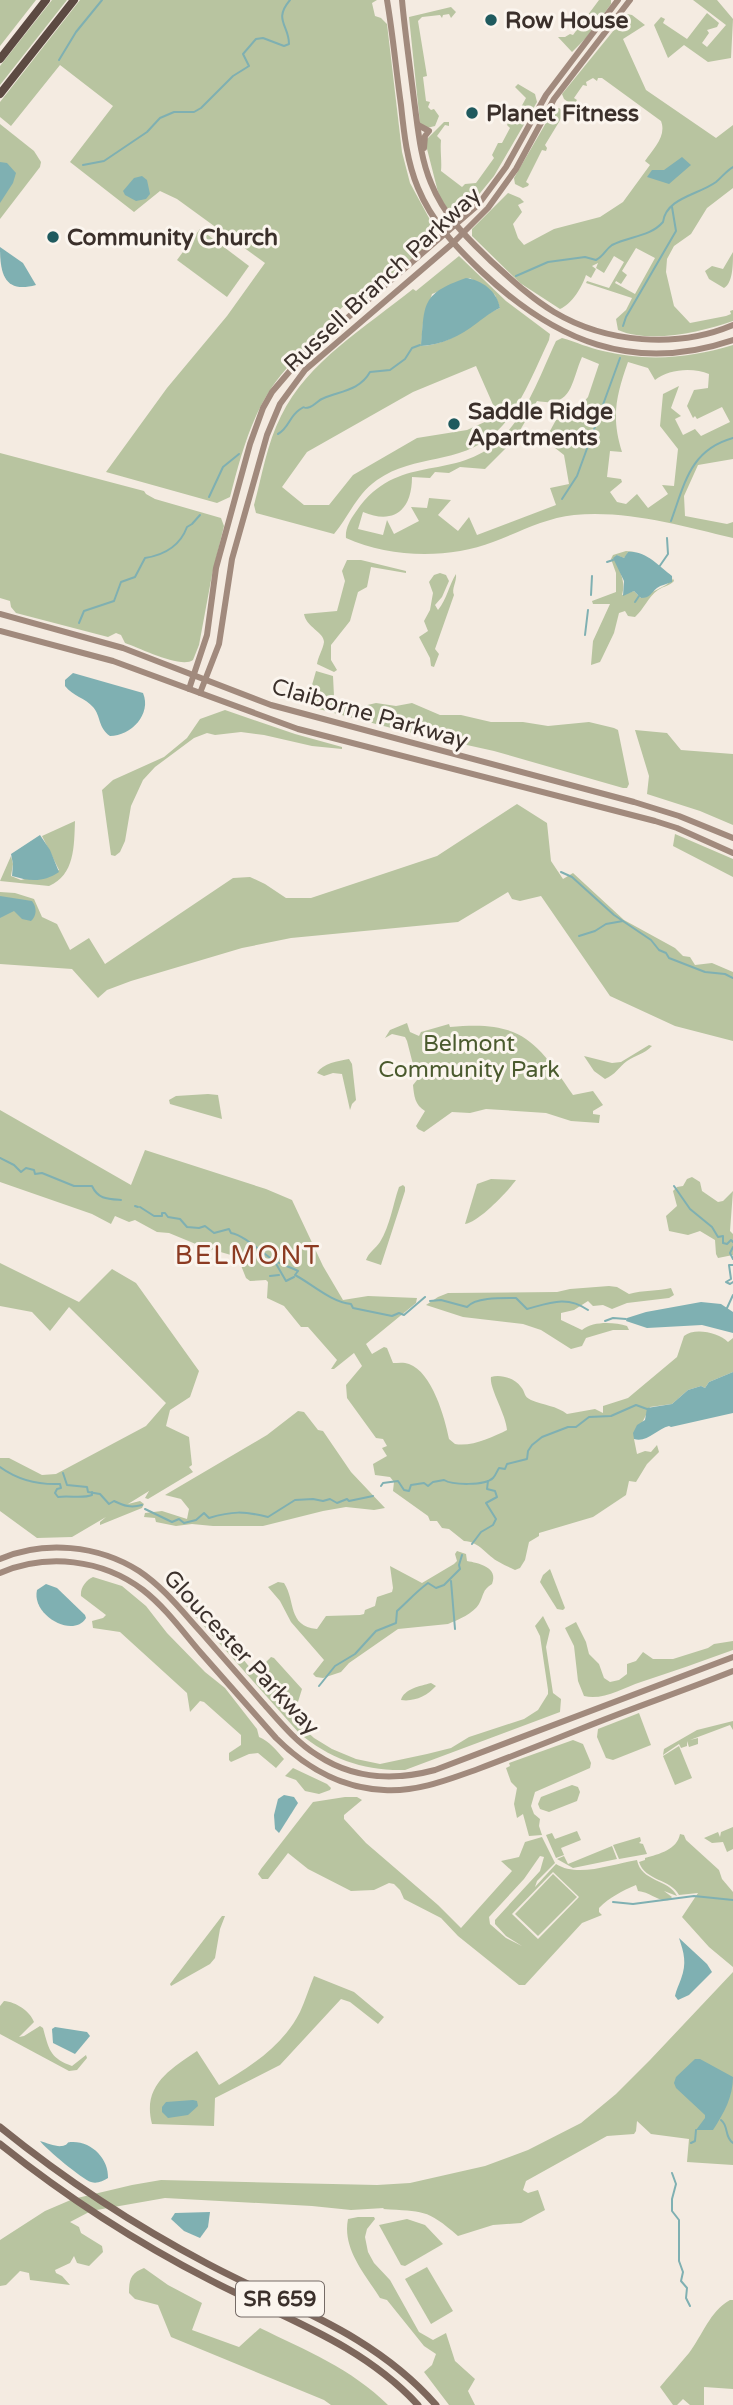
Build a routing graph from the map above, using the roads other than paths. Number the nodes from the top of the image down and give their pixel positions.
1 (45, 0) edge
2 (387, 0) edge
3 (402, 0) edge
4 (618, 0) edge
5 (630, 0) edge
6 (73, 1) edge
7 (0, 59) edge
8 (0, 94) edge
9 (455, 226) junction
10 (446, 234) junction
11 (462, 234) junction
12 (453, 243) junction
13 (733, 325) edge
14 (733, 340) edge
15 (2, 617) edge
16 (0, 631) edge
17 (194, 675) junction
18 (205, 680) junction
19 (189, 689) junction
20 (200, 693) junction
21 (733, 838) edge
22 (733, 853) edge
23 (0, 1559) edge
24 (0, 1573) edge
25 (733, 1657) edge
26 (733, 1671) edge
27 (0, 2127) edge
28 (0, 2144) edge
29 (418, 2405) edge
30 (436, 2405) edge

1 - 7 highway
2 - 10 main road
3 - 9 main road
4 - 9 main road, Russell Branch Parkway
5 - 11 main road, Russell Branch Parkway
6 - 8 highway
9 - 10 main road, Russell Branch Parkway
9 - 11 main road
10 - 12 main road
10 - 17 main road, Russell Branch Parkway
11 - 12 main road, Russell Branch Parkway
11 - 13 main road
12 - 14 main road
12 - 18 main road, Russell Branch Parkway
15 - 17 main road, Claiborne Parkway
16 - 19 main road, Claiborne Parkway
17 - 18 main road, Claiborne Parkway
17 - 19 main road, Russell Branch Parkway
18 - 20 main road, Russell Branch Parkway
18 - 21 main road, Claiborne Parkway
19 - 20 main road, Claiborne Parkway
20 - 22 main road, Claiborne Parkway
23 - 25 main road, Gloucester Parkway
24 - 26 main road, Gloucester Parkway
27 - 30 main road, SR 659
28 - 29 main road, SR 659

